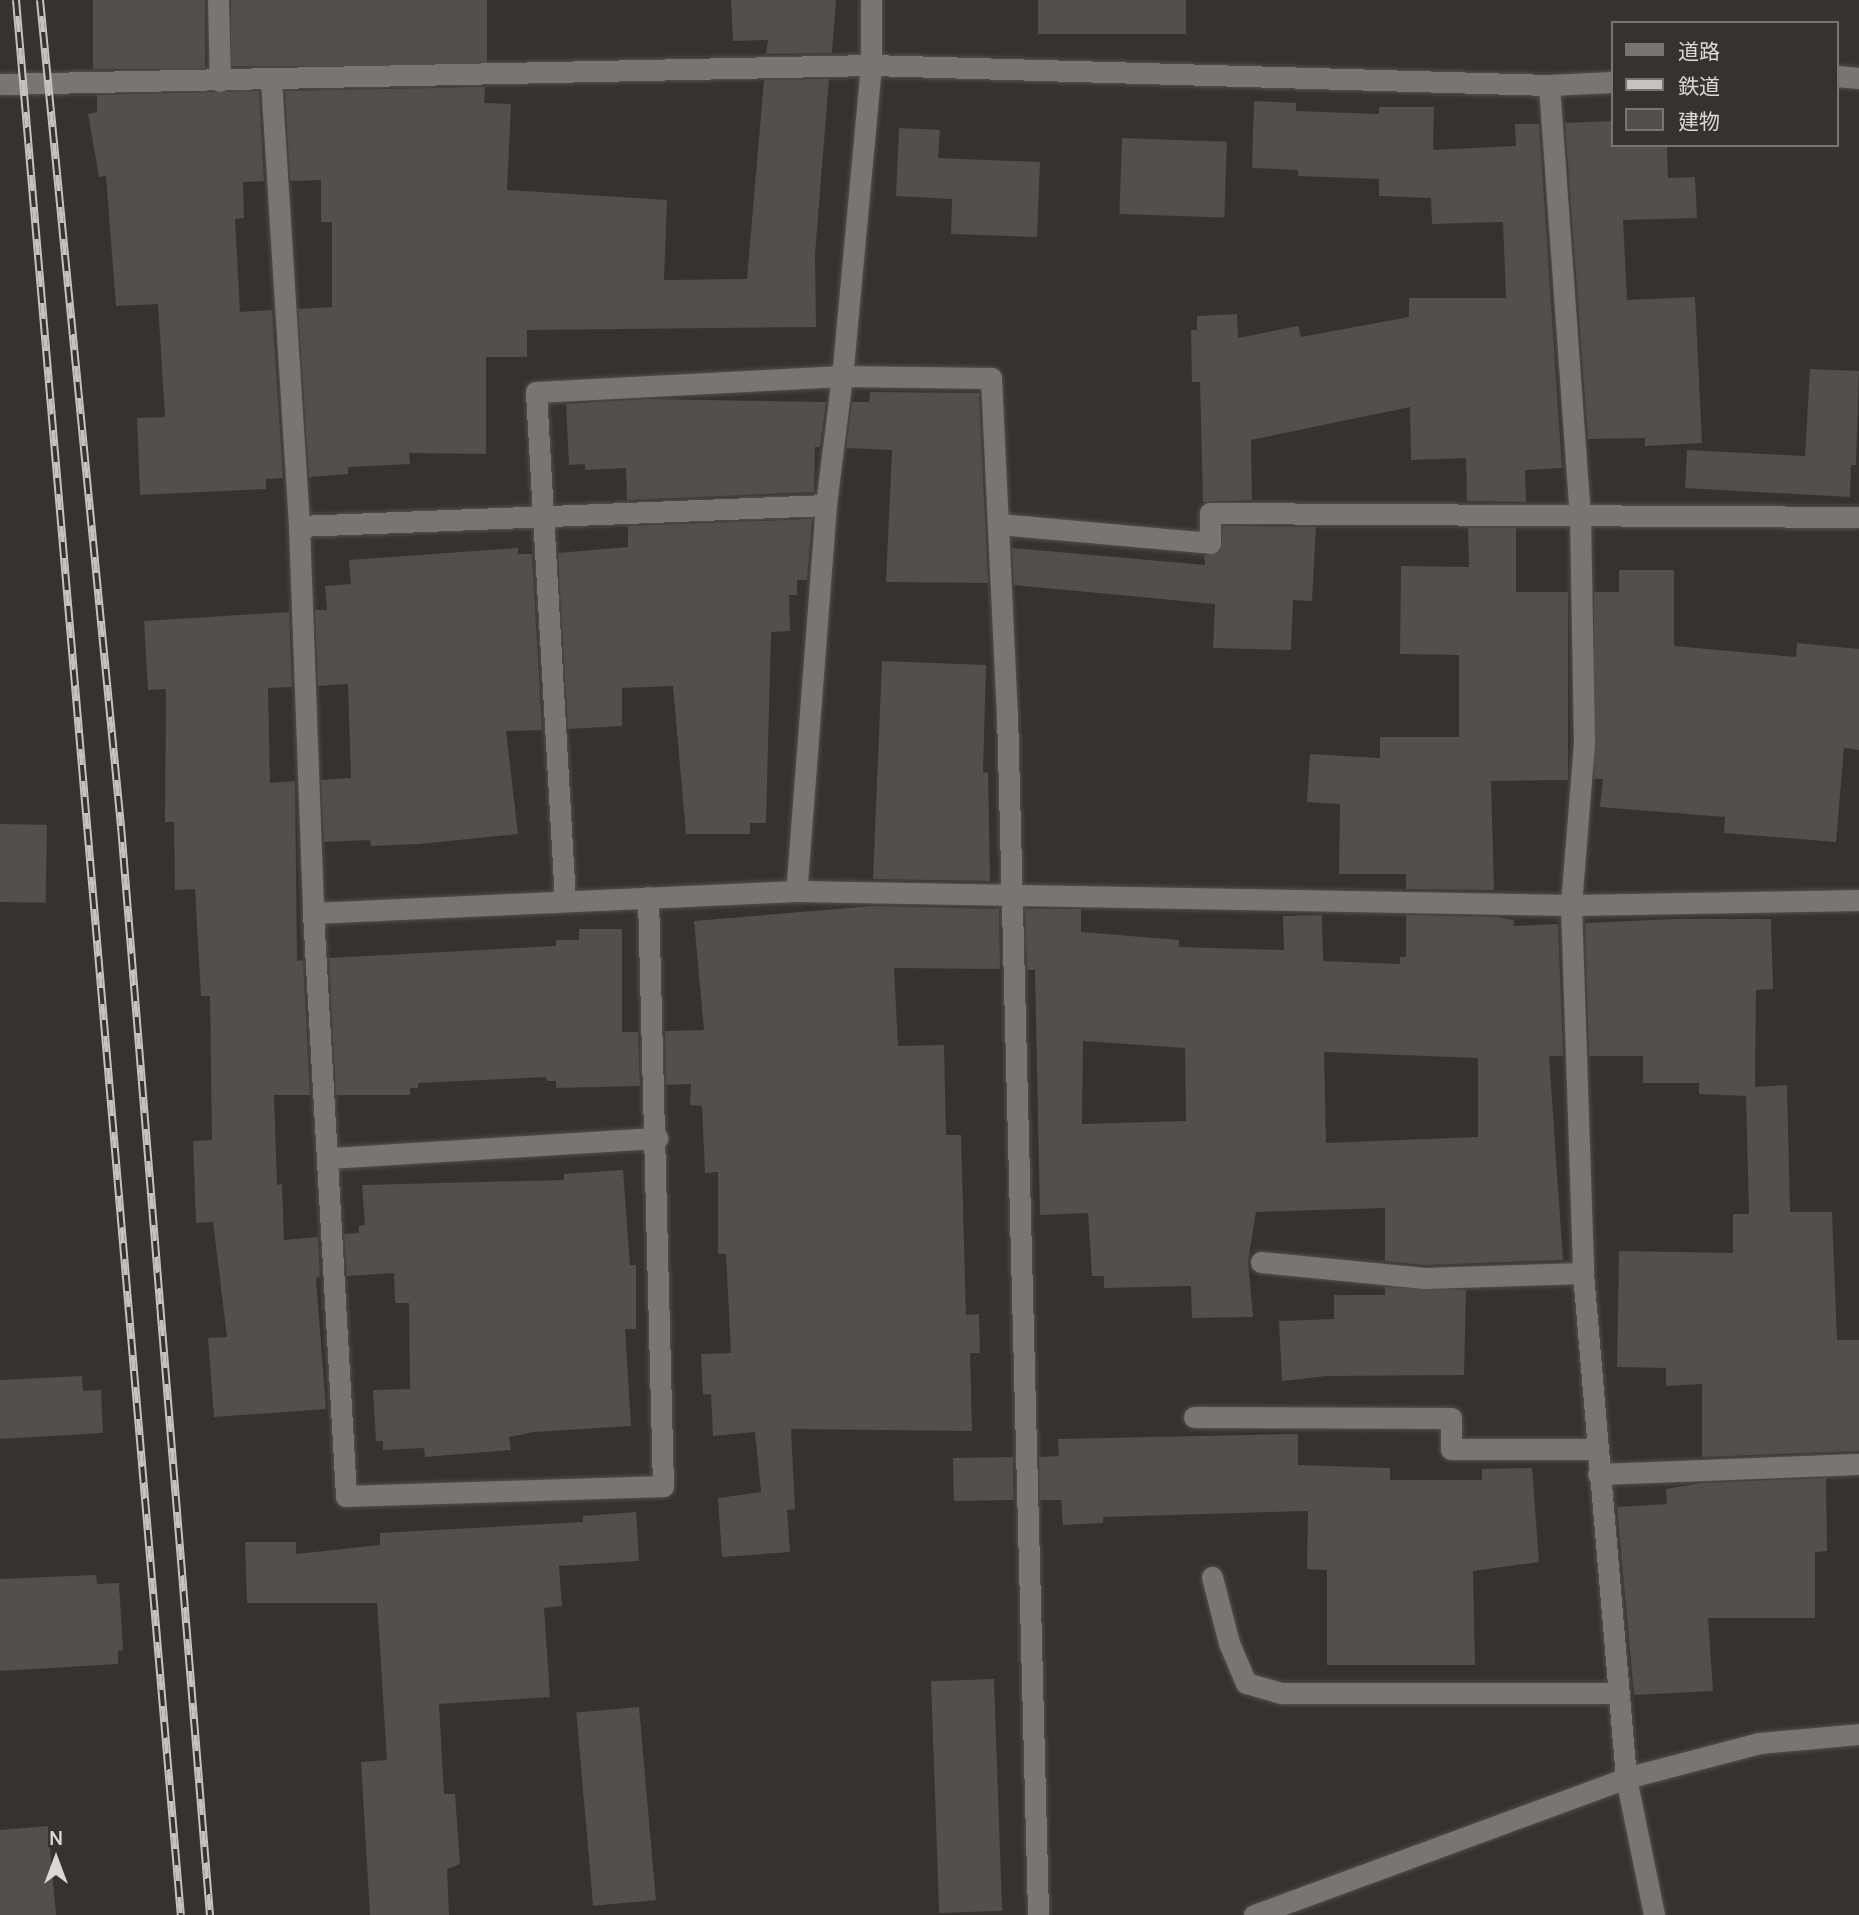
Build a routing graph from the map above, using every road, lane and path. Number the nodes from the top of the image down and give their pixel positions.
1 (218, 0) edge
2 (871, 0) edge
3 (871, 65) junction
4 (1838, 76) edge
5 (1859, 78) edge
6 (271, 80) junction
7 (220, 81) junction
8 (1610, 82) edge
9 (0, 84) edge
10 (1549, 85) junction
11 (842, 376) junction
12 (825, 505) junction
13 (540, 514) junction
14 (1580, 516) junction
15 (1859, 517) edge
16 (999, 524) junction
17 (299, 526) junction
18 (796, 891) junction
19 (1009, 892) junction
20 (648, 897) junction
21 (565, 900) junction
22 (1859, 900) edge
23 (1571, 905) junction
24 (313, 913) junction
25 (657, 1139) junction
26 (330, 1158) junction
27 (1261, 1262) dead end
28 (1583, 1273) junction
29 (1194, 1417) dead end
30 (1596, 1449) junction
31 (1859, 1464) edge
32 (1598, 1474) junction
33 (1212, 1577) dead end
34 (1618, 1693) junction
35 (1859, 1734) edge
36 (1626, 1778) junction
37 (1038, 1915) edge
38 (1254, 1915) edge
39 (1654, 1915) edge

1 - 7 street
2 - 3 street
3 - 6 street
3 - 10 street
3 - 11 street
4 - 5 street
6 - 7 street
6 - 17 street
7 - 9 street
8 - 10 street
10 - 14 street
11 - 12 street
11 - 13 street
11 - 16 street
12 - 13 street
12 - 18 street
13 - 17 street
13 - 21 street
14 - 15 street
14 - 16 street
14 - 23 street
16 - 19 street
17 - 24 street
18 - 19 street
18 - 20 street
19 - 23 street
19 - 37 street
20 - 21 street
20 - 25 street
21 - 24 street
22 - 23 street
23 - 28 street
24 - 26 street
25 - 26 street
25 - 26 street
27 - 28 street
28 - 30 street
29 - 30 street
30 - 32 street
31 - 32 street
32 - 34 street
33 - 34 street
34 - 36 street
35 - 36 street
36 - 38 street
36 - 39 street

